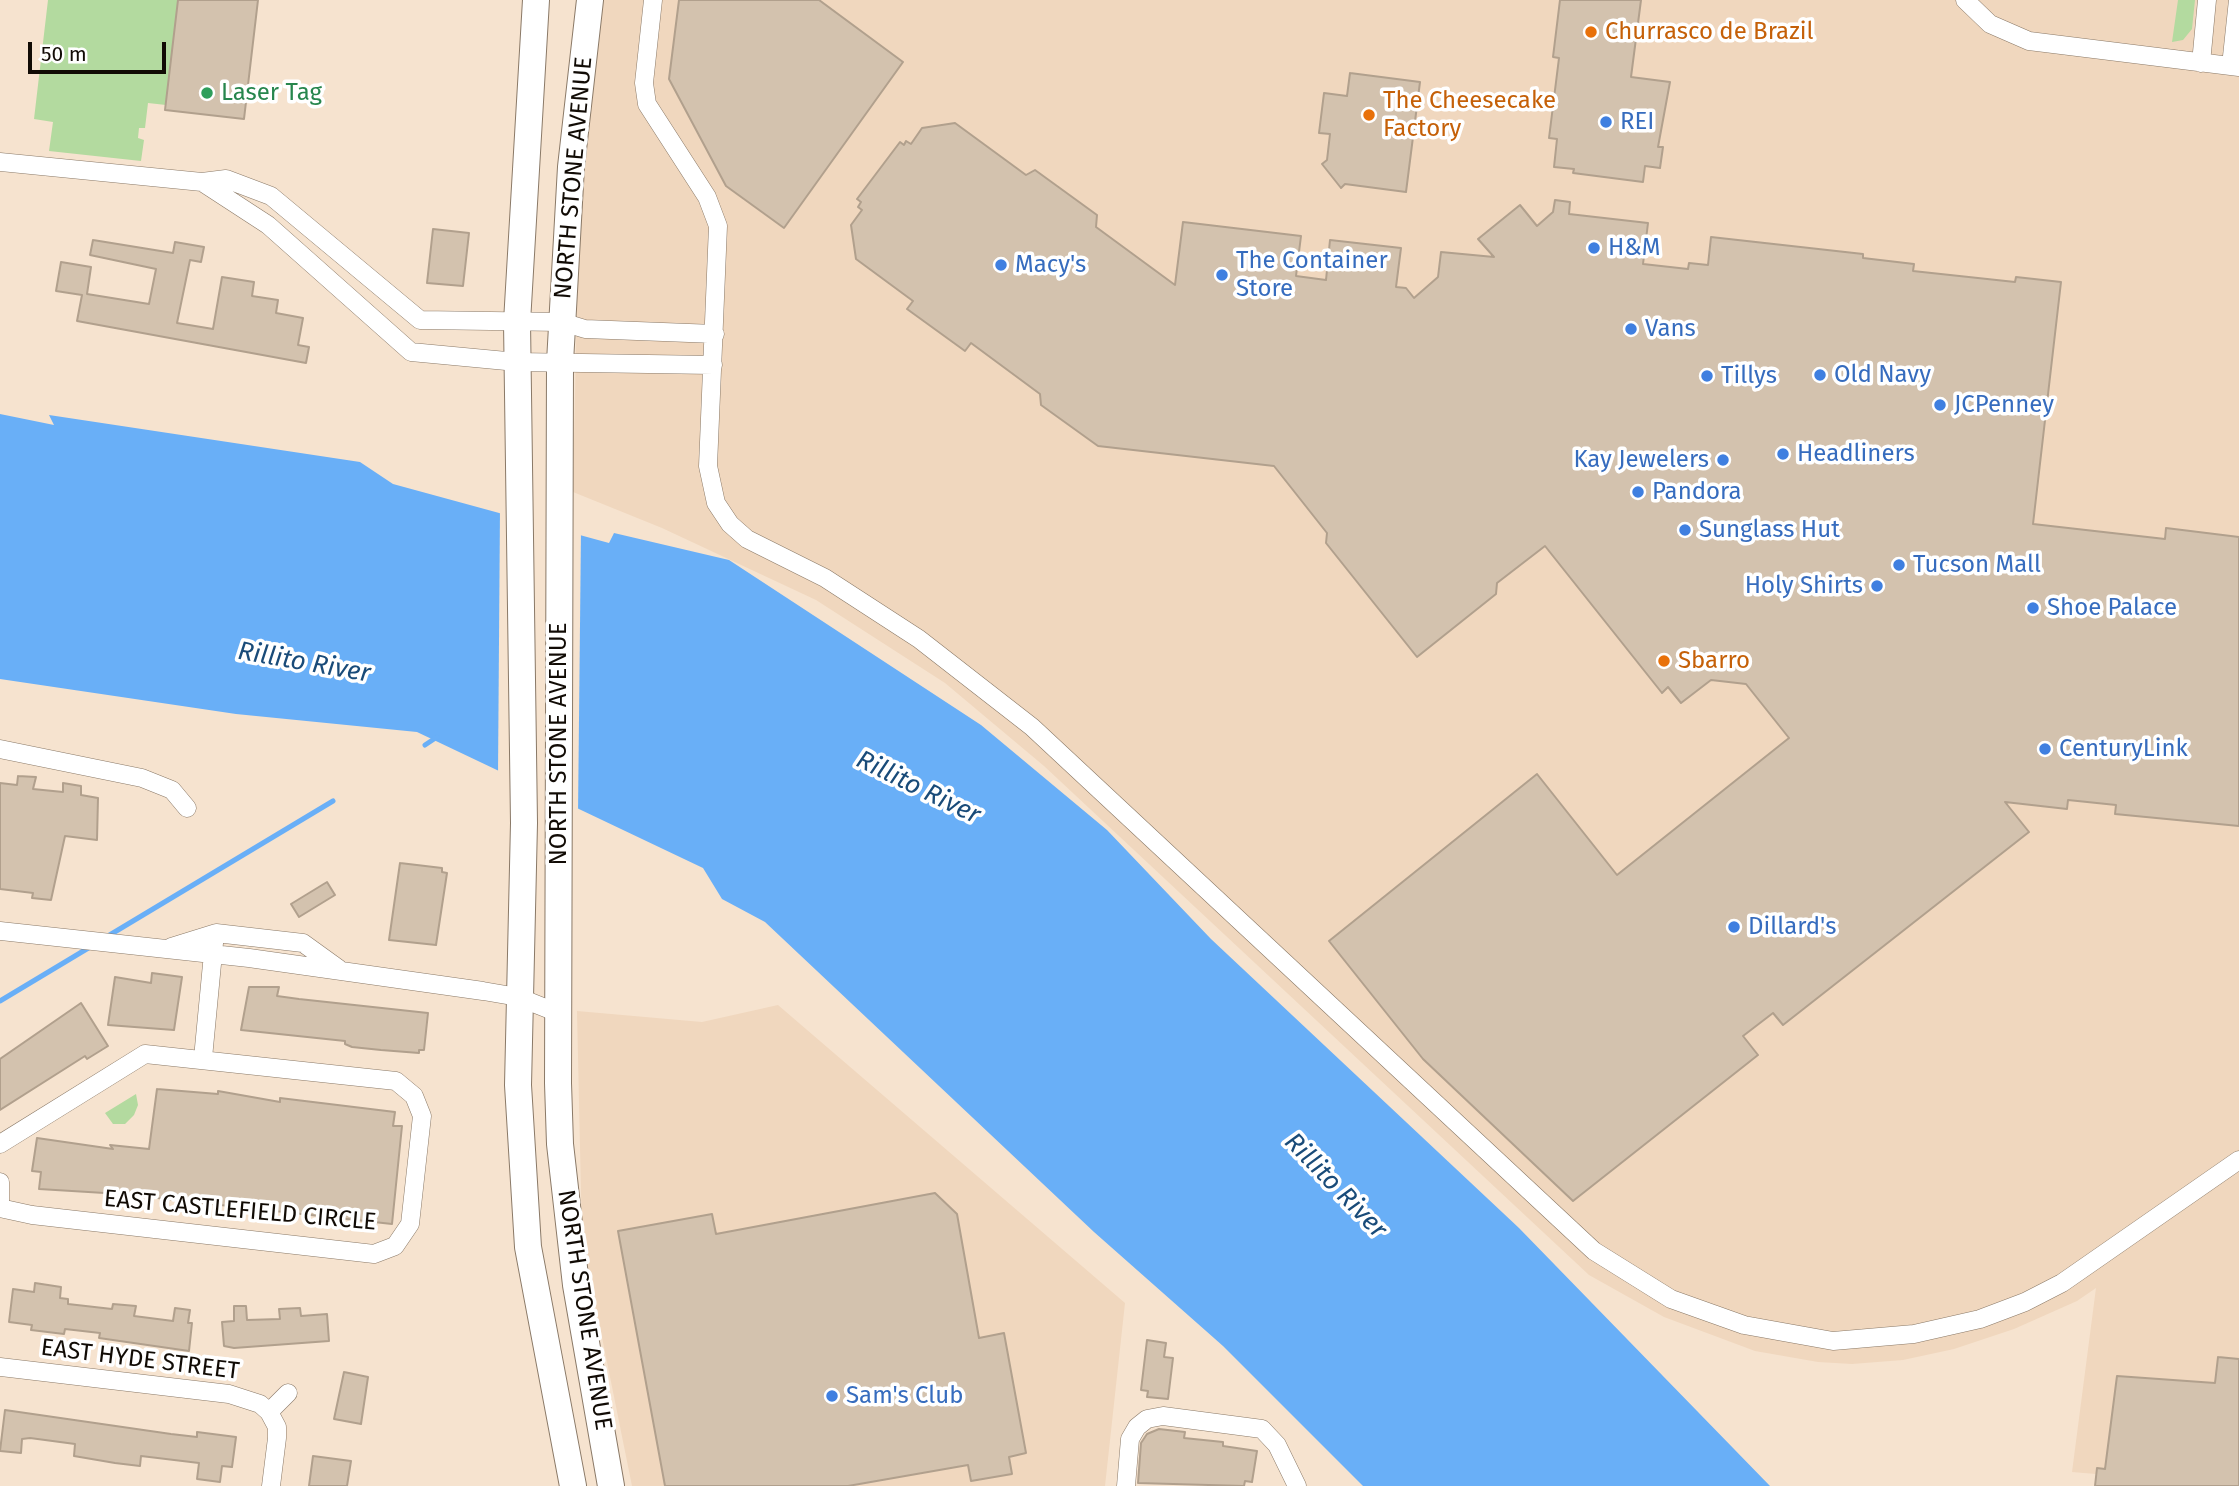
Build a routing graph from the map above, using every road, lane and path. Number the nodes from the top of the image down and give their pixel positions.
1 (536, 0) edge
2 (590, 0) edge
3 (653, 0) edge
4 (1965, 0) edge
5 (2207, 0) edge
6 (2238, 0) edge
7 (2201, 64) junction
8 (2235, 66) edge
9 (0, 162) edge
10 (202, 182) junction
11 (517, 322) junction
12 (562, 322) junction
13 (715, 334) junction
14 (517, 362) junction
15 (560, 362) junction
16 (713, 365) junction
17 (0, 749) edge
18 (187, 808) dead end
19 (0, 931) edge
20 (216, 933) junction
21 (158, 948) junction
22 (213, 954) junction
23 (342, 971) junction
24 (518, 998) junction
25 (558, 1013) junction
26 (203, 1058) junction
27 (0, 1144) edge
28 (2239, 1160) edge
29 (0, 1182) edge
30 (0, 1202) edge
31 (0, 1208) edge
32 (0, 1367) edge
33 (288, 1394) dead end
34 (269, 1412) junction
35 (271, 1486) edge
36 (573, 1486) edge
37 (611, 1486) edge
38 (1126, 1486) edge
39 (1297, 1486) edge

1 - 11 main road, NORTH STONE AVENUE
2 - 12 main road, NORTH STONE AVENUE
3 - 13 street
4 - 7 street
5 - 7 street
6 - 8 street
7 - 8 street
9 - 10 street
10 - 11 street
10 - 14 street
11 - 12 street
11 - 14 main road, NORTH STONE AVENUE
12 - 13 street
12 - 15 main road, NORTH STONE AVENUE
13 - 16 street
14 - 15 street
14 - 24 main road, NORTH STONE AVENUE
15 - 16 street
15 - 25 main road, NORTH STONE AVENUE
16 - 28 street
17 - 18 street
19 - 21 street
20 - 21 street
20 - 22 street
20 - 23 street
21 - 22 street
22 - 23 street
22 - 26 street
23 - 24 street
24 - 25 street
24 - 36 main road, NORTH STONE AVENUE
25 - 37 main road, NORTH STONE AVENUE
26 - 27 street, EAST CASTLEFIELD CIRCLE
26 - 31 street, EAST CASTLEFIELD CIRCLE
29 - 30 street
32 - 34 street, EAST HYDE STREET
33 - 34 street
34 - 35 street
38 - 39 street

